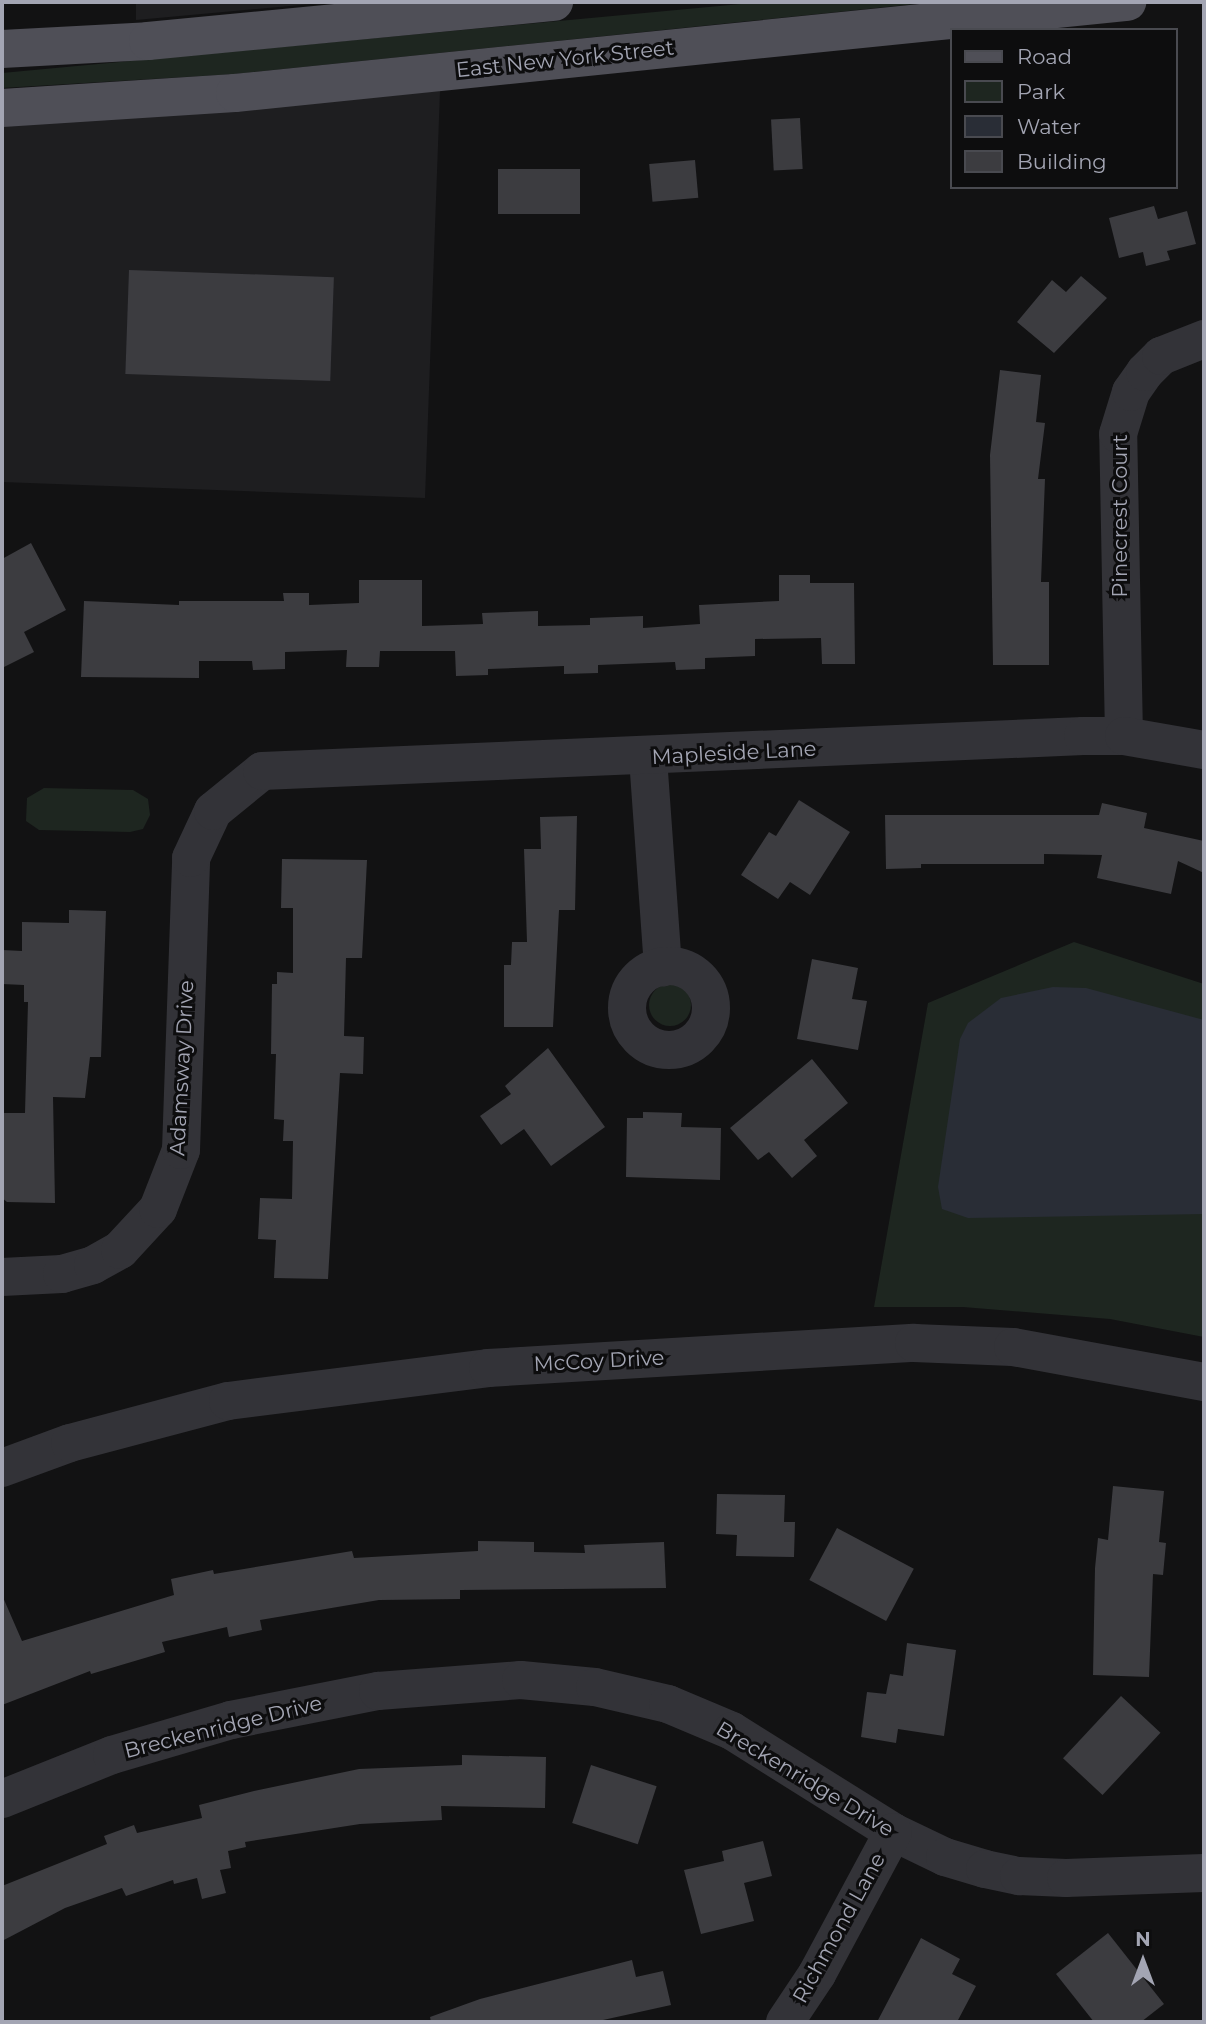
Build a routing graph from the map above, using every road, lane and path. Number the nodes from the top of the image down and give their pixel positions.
1 (554, 2) edge
2 (1127, 2) edge
3 (2, 49) edge
4 (2, 108) edge
5 (1204, 339) edge
6 (1124, 736) junction
7 (1204, 750) edge
8 (648, 758) junction
9 (262, 771) joint
10 (663, 967) dead end
11 (2, 1277) edge
12 (1204, 1382) edge
13 (2, 1468) edge
14 (2, 1799) edge
15 (893, 1832) junction
16 (1204, 1874) edge
17 (785, 2022) edge

1 - 3 main road
2 - 4 main road, East New York Street
5 - 6 street, Pinecrest Court
6 - 7 street, Mapleside Lane
6 - 8 street, Mapleside Lane
8 - 9 street, Mapleside Lane
8 - 10 street
9 - 11 street, Adamsway Drive
12 - 13 street, McCoy Drive
14 - 15 street, Breckenridge Drive
15 - 16 street, Breckenridge Drive
15 - 17 street, Richmond Lane

